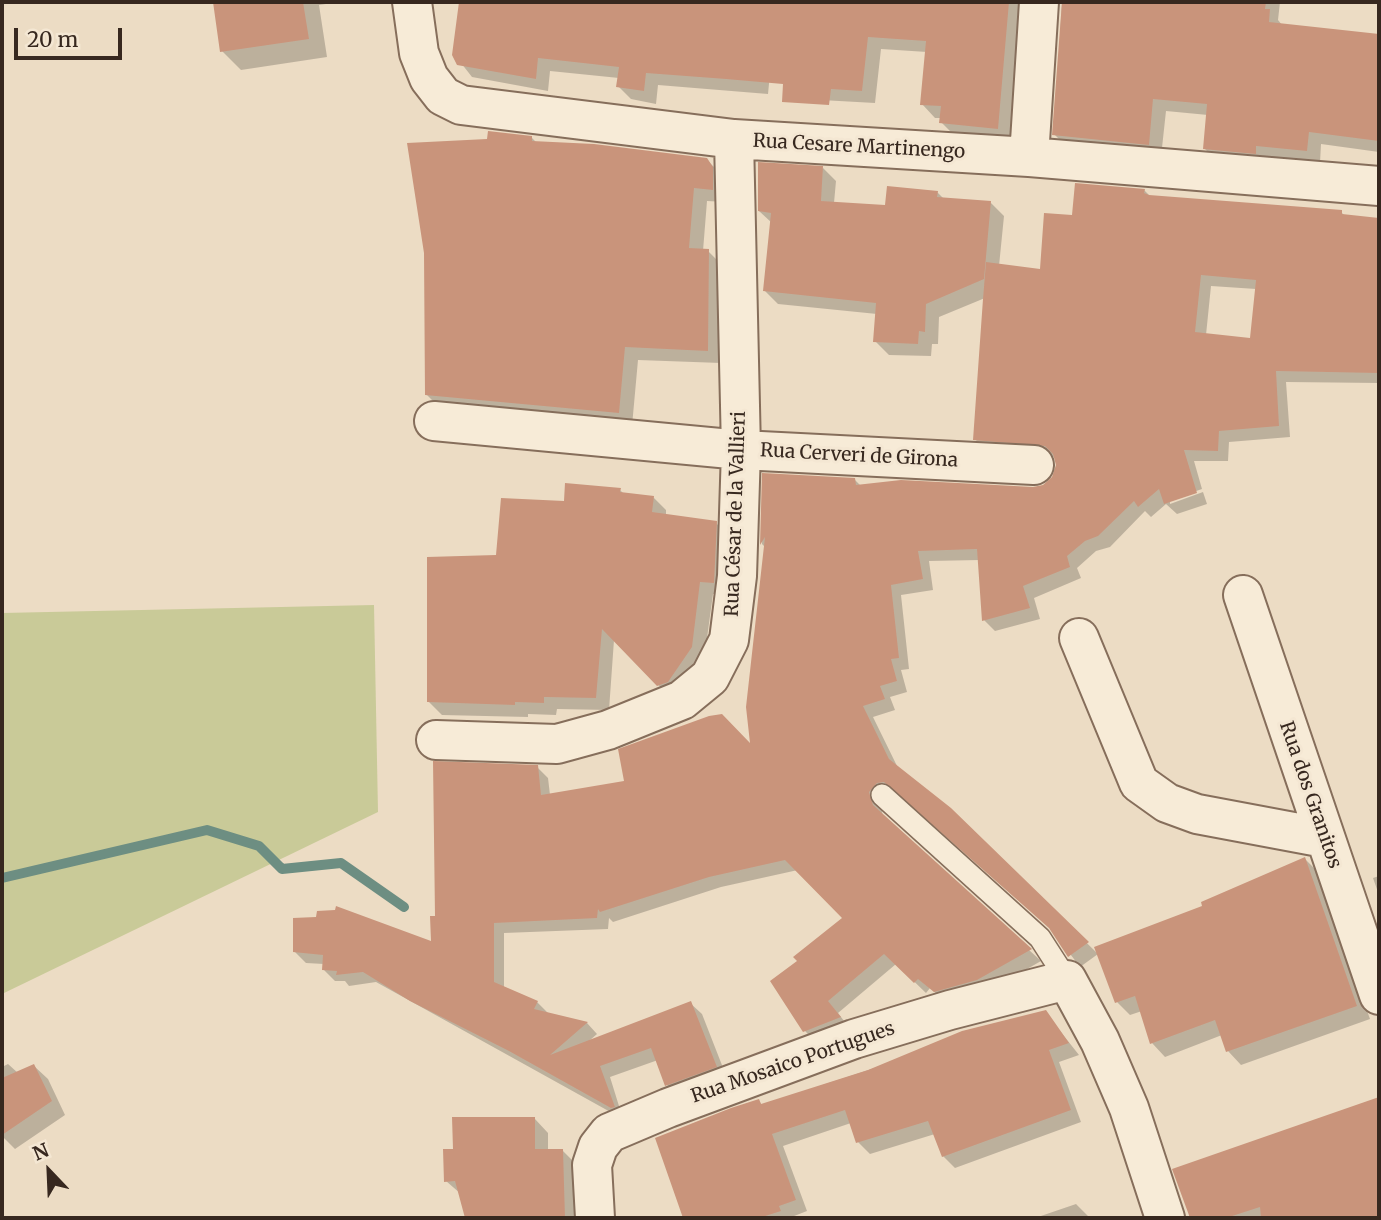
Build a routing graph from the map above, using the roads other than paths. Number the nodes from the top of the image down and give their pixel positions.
1 (412, 2) edge
2 (1039, 2) edge
3 (734, 139) junction
4 (1029, 157) junction
5 (1379, 187) edge
6 (434, 421) dead end
7 (741, 450) junction
8 (1034, 465) dead end
9 (1243, 595) dead end
10 (1079, 638) dead end
11 (436, 740) dead end
12 (881, 794) dead end
13 (1325, 838) junction
14 (1067, 980) junction
15 (1379, 995) edge
16 (594, 1218) edge
17 (1165, 1218) edge

1 - 3 street, Rua Cesare Martinengo
2 - 4 street
3 - 4 street, Rua Cesare Martinengo
3 - 7 street, Rua César de la Vallieri
4 - 5 street, Rua Cesare Martinengo
6 - 7 street, Rua Cerveri de Girona
7 - 8 street, Rua Cerveri de Girona
7 - 11 street, Rua César de la Vallieri
9 - 13 street, Rua dos Granitos
10 - 13 street
12 - 14 lane
13 - 15 street, Rua dos Granitos
14 - 16 street, Rua Mosaico Portugues
14 - 17 street

